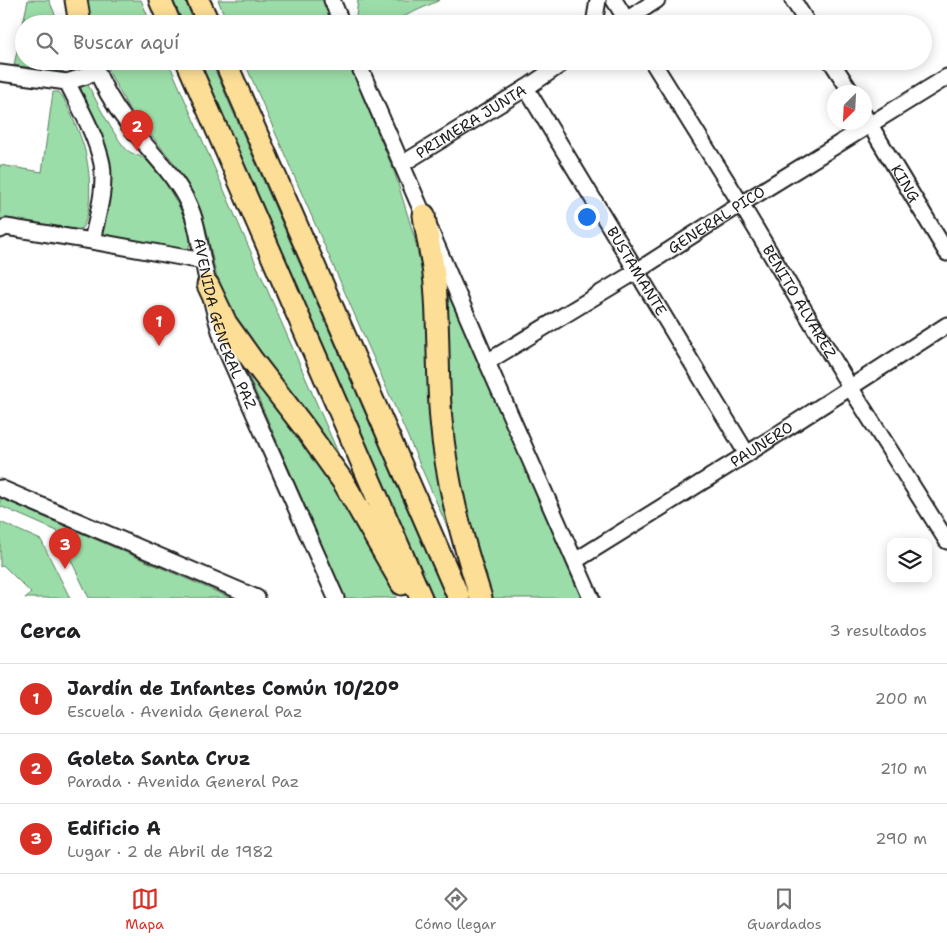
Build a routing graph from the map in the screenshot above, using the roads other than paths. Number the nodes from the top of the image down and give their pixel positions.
1 (69, 0) edge
2 (76, 0) edge
3 (160, 0) edge
4 (198, 0) edge
5 (332, 0) edge
6 (598, 0) edge
7 (614, 0) edge
8 (656, 0) edge
9 (793, 0) edge
10 (75, 15) edge
11 (78, 15) edge
12 (166, 15) edge
13 (205, 15) edge
14 (338, 15) edge
15 (596, 15) edge
16 (622, 15) edge
17 (635, 15) edge
18 (802, 15) edge
19 (91, 70) edge
20 (97, 70) edge
21 (191, 70) edge
22 (229, 70) edge
23 (361, 70) edge
24 (553, 70) edge
25 (658, 70) edge
26 (837, 70) edge
27 (0, 73) edge
28 (947, 77) edge
29 (67, 82) junction
30 (846, 85) edge
31 (526, 88) junction
32 (872, 116) edge
33 (872, 127) edge
34 (851, 130) edge
35 (402, 164) junction
36 (741, 204) junction
37 (424, 215) junction
38 (0, 230) edge
39 (92, 241) junction
40 (947, 252) edge
41 (203, 261) junction
42 (637, 271) junction
43 (208, 285) junction
44 (947, 325) edge
45 (486, 362) junction
46 (850, 387) junction
47 (747, 454) junction
48 (0, 488) edge
49 (947, 542) edge
50 (575, 561) junction
51 (257, 598) edge
52 (336, 598) edge
53 (410, 598) edge
54 (421, 598) edge
55 (459, 598) edge
56 (481, 598) edge
57 (591, 598) edge

1 - 10 street
2 - 11 highway
3 - 12 highway
4 - 13 highway
5 - 14 street
6 - 15 street
7 - 16 street
8 - 17 street
9 - 18 street
19 - 29 street
20 - 41 street, AVENIDA GENERAL PAZ
21 - 54 highway
22 - 55 highway
23 - 35 street
24 - 31 street, PRIMERA JUNTA
25 - 36 street, BENITO ÁLVAREZ
26 - 30 street
27 - 29 street
28 - 32 street, GENERAL PICO
29 - 39 street
31 - 35 street, PRIMERA JUNTA
31 - 42 street, BUSTAMANTE
33 - 40 street, KING
34 - 36 street, GENERAL PICO
35 - 37 street
36 - 42 street, GENERAL PICO
36 - 46 street, BENITO ÁLVAREZ
37 - 45 street
37 - 56 highway
38 - 39 street
39 - 41 street
41 - 43 street, AVENIDA GENERAL PAZ
42 - 45 street, GENERAL PICO
42 - 47 street, BUSTAMANTE
43 - 52 street, AVENIDA GENERAL PAZ
43 - 53 highway
44 - 46 street, PAUNERO
45 - 50 street
46 - 47 street, PAUNERO
46 - 49 street, BENITO ÁLVAREZ
47 - 50 street, PAUNERO
48 - 51 street
50 - 57 street

